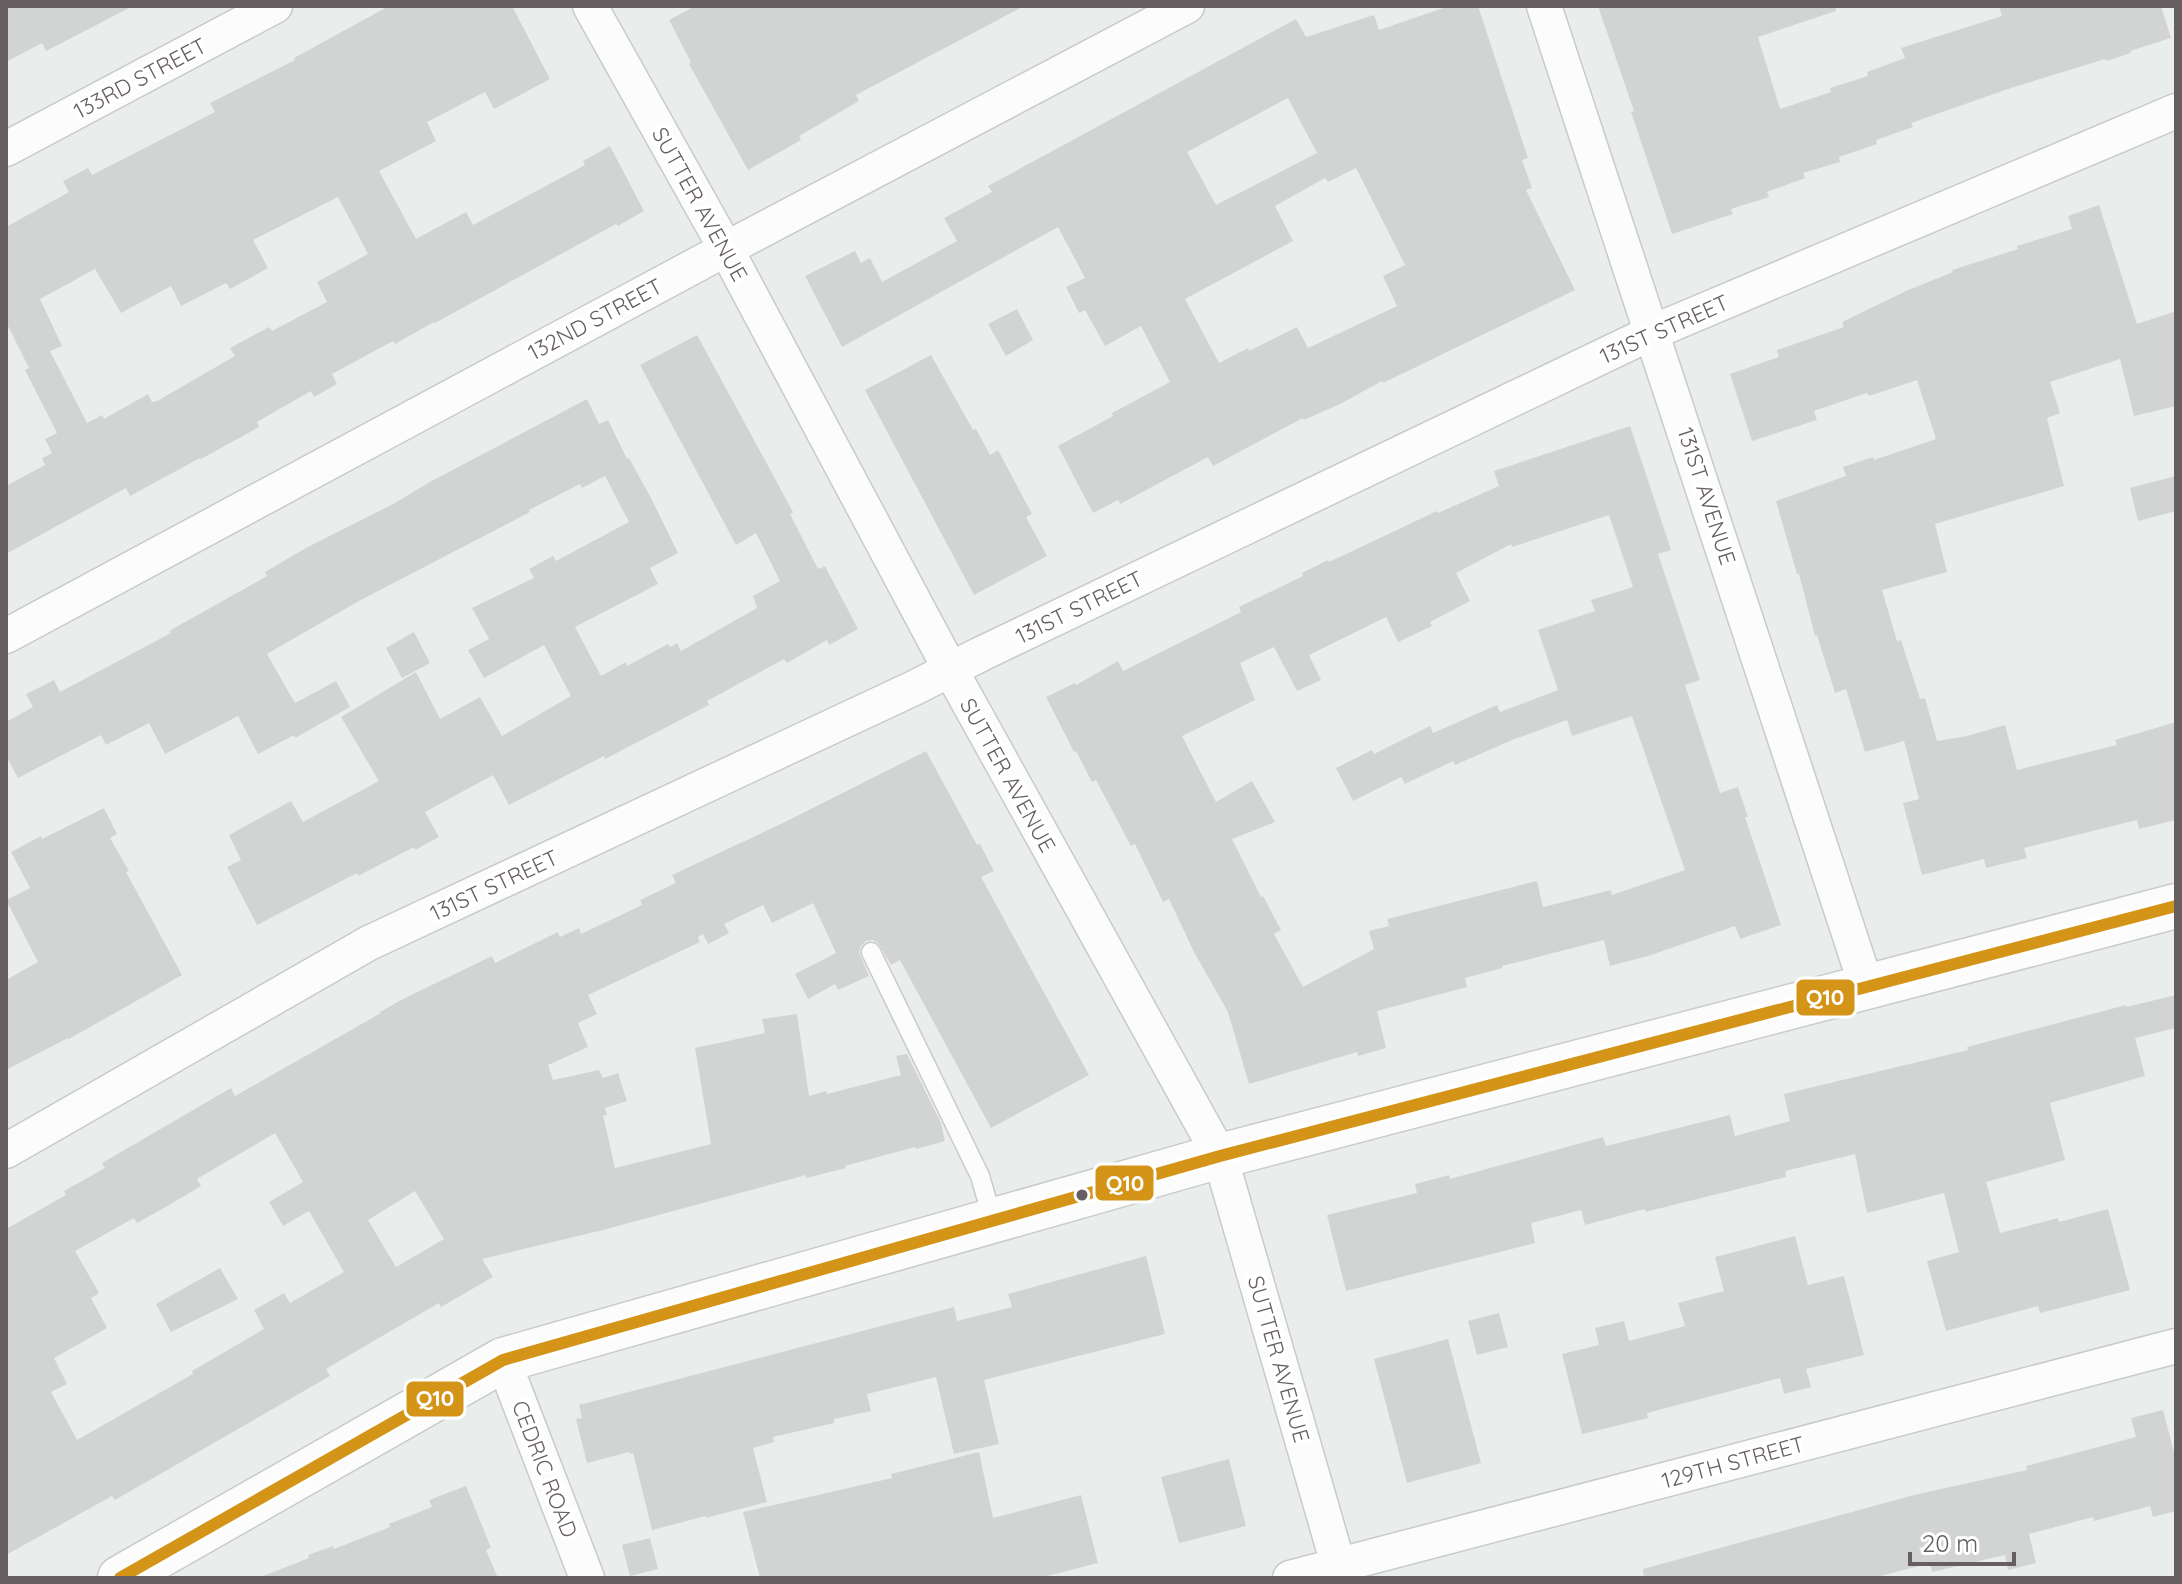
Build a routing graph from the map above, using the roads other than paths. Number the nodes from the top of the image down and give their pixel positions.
1 (275, 6) edge
2 (590, 6) edge
3 (1187, 6) edge
4 (1544, 6) edge
5 (2176, 111) edge
6 (6, 149) edge
7 (726, 249) junction
8 (1653, 332) junction
9 (6, 636) edge
10 (950, 669) junction
11 (2176, 906) edge
12 (871, 952) dead end
13 (1867, 988) junction
14 (6, 1151) edge
15 (1220, 1156) junction
16 (993, 1221) junction
17 (2176, 1346) edge
18 (503, 1360) junction
19 (1340, 1572) edge
20 (133, 1574) edge
21 (587, 1578) edge
22 (1290, 1578) edge

1 - 6 street, 133RD STREET
2 - 7 street, SUTTER AVENUE
3 - 7 street, 132ND STREET
4 - 8 street, 131ST AVENUE
5 - 8 street, 131ST STREET
7 - 9 street, 132ND STREET
7 - 10 street, SUTTER AVENUE
8 - 10 street, 131ST STREET
8 - 13 street, 131ST AVENUE
10 - 14 street, 131ST STREET
10 - 15 street, SUTTER AVENUE
11 - 13 street
12 - 16 lane
13 - 15 street
15 - 16 street
15 - 19 street, SUTTER AVENUE
16 - 18 street
17 - 19 street, 129TH STREET
18 - 20 street
18 - 21 street, CEDRIC ROAD
19 - 22 street, 129TH STREET

